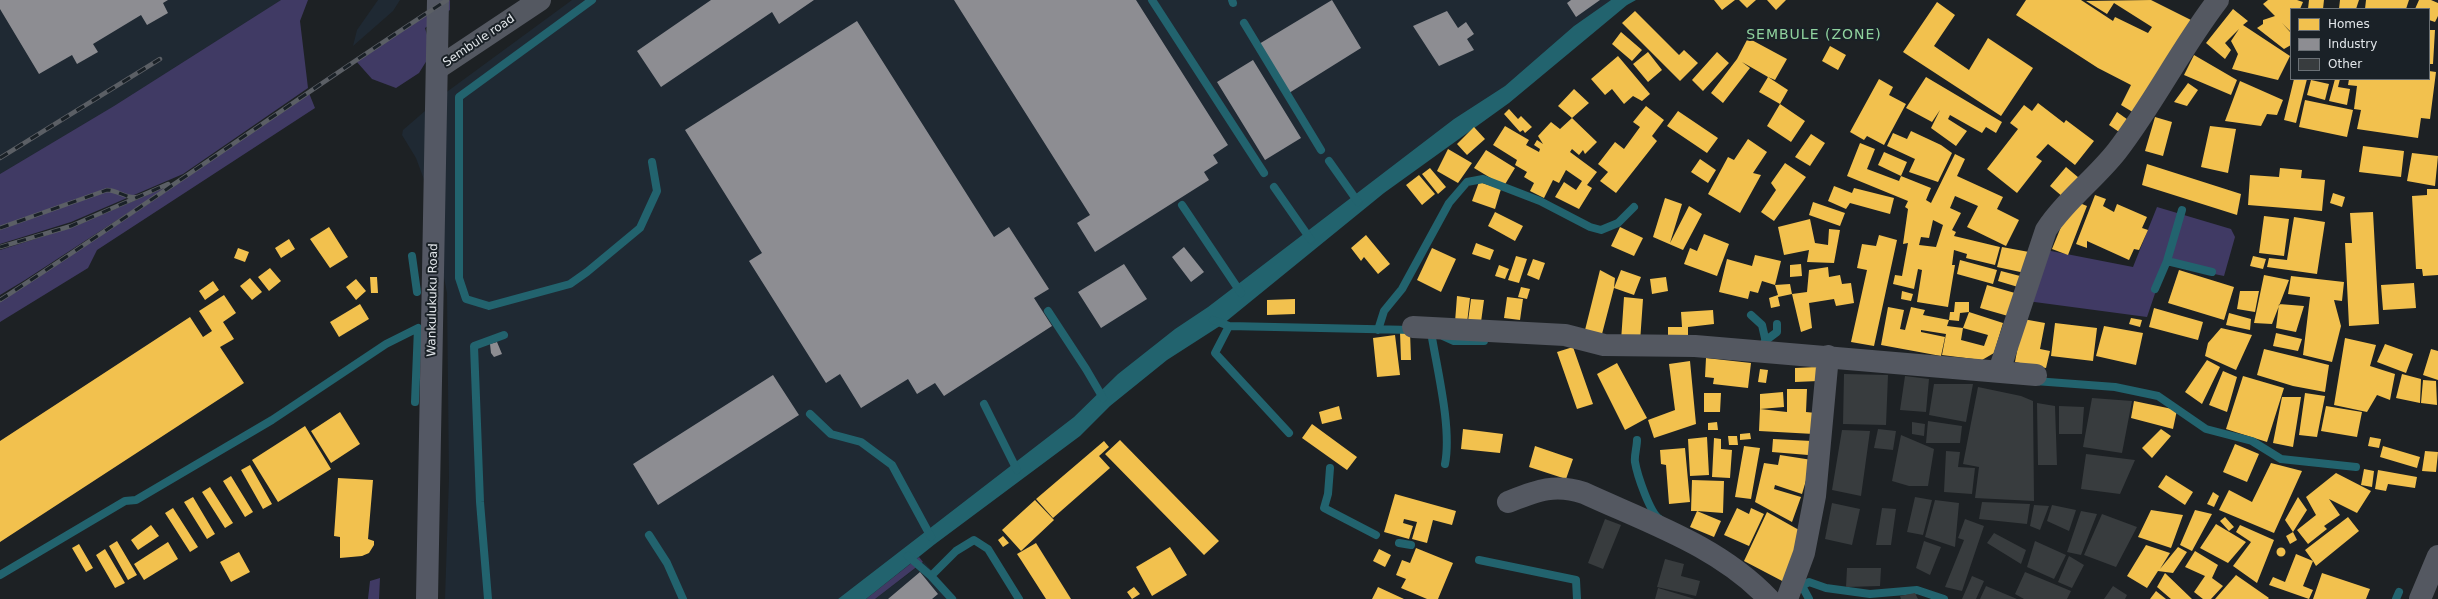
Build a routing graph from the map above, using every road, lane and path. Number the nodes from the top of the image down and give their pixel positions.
1 (438, 0) edge
2 (540, 0) edge
3 (2218, 0) edge
4 (438, 68) junction
5 (1413, 327) dead end
6 (1828, 356) junction
7 (1999, 371) junction
8 (2036, 375) dead end
9 (1508, 502) dead end
10 (2438, 556) edge
11 (427, 599) edge
12 (1769, 599) edge
13 (1787, 599) edge
14 (2420, 599) edge

1 - 4 main road, Wankulukuku Road
2 - 4 street, Sembule road
3 - 7 street
4 - 11 main road, Wankulukuku Road
5 - 6 street
6 - 7 street
6 - 13 street
7 - 8 street
9 - 12 street
10 - 14 street

